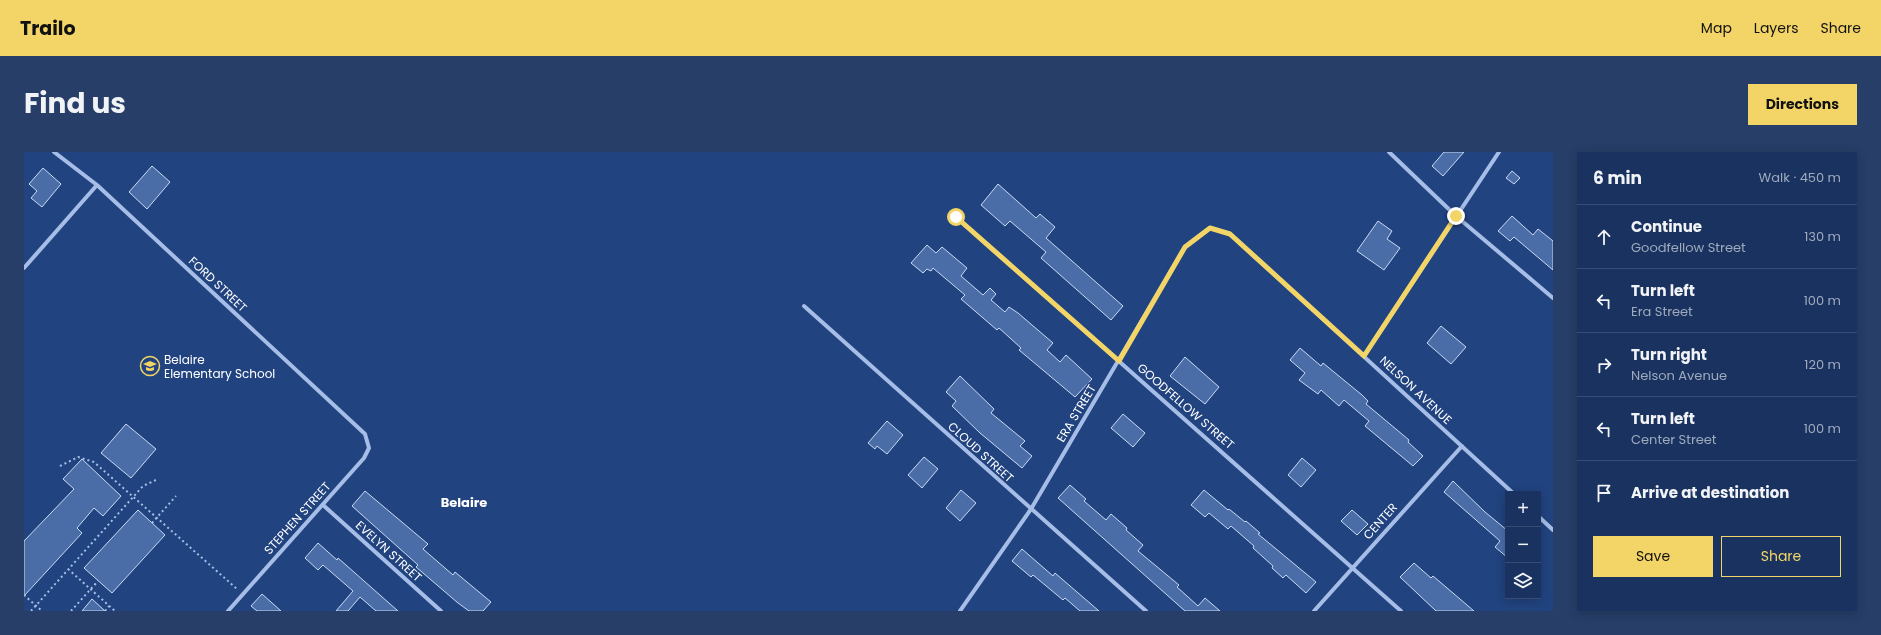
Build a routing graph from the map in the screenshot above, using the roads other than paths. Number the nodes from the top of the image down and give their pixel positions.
1 (54, 152) edge
2 (1389, 152) edge
3 (1499, 152) edge
4 (97, 185) junction
5 (1456, 216) junction
6 (956, 217) dead end
7 (1210, 228) joint
8 (24, 268) edge
9 (1553, 298) edge
10 (804, 306) dead end
11 (1364, 356) junction
12 (1119, 361) junction
13 (364, 434) joint
14 (1462, 446) junction
15 (1511, 491) edge
16 (323, 505) junction
17 (1031, 510) junction
18 (1541, 519) edge
19 (1553, 530) edge
20 (1352, 566) junction
21 (228, 611) edge
22 (441, 611) edge
23 (960, 611) edge
24 (1146, 611) edge
25 (1314, 611) edge
26 (1401, 611) edge

1 - 4 street, FORD STREET
2 - 5 street
3 - 5 street
4 - 8 street
4 - 13 street, FORD STREET
5 - 9 street
5 - 11 street
6 - 12 street, GOODFELLOW STREET
7 - 11 street, NELSON AVENUE
7 - 12 street, ERA STREET
10 - 17 street, CLOUD STREET
11 - 14 street, NELSON AVENUE
12 - 17 street, ERA STREET
12 - 20 street, GOODFELLOW STREET
13 - 16 street, STEPHEN STREET
14 - 15 street, NELSON AVENUE
14 - 20 street, CENTER
16 - 21 street, STEPHEN STREET
16 - 22 street, EVELYN STREET
17 - 23 street, ERA STREET
17 - 24 street, CLOUD STREET
18 - 19 street
20 - 25 street, CENTER
20 - 26 street, GOODFELLOW STREET

